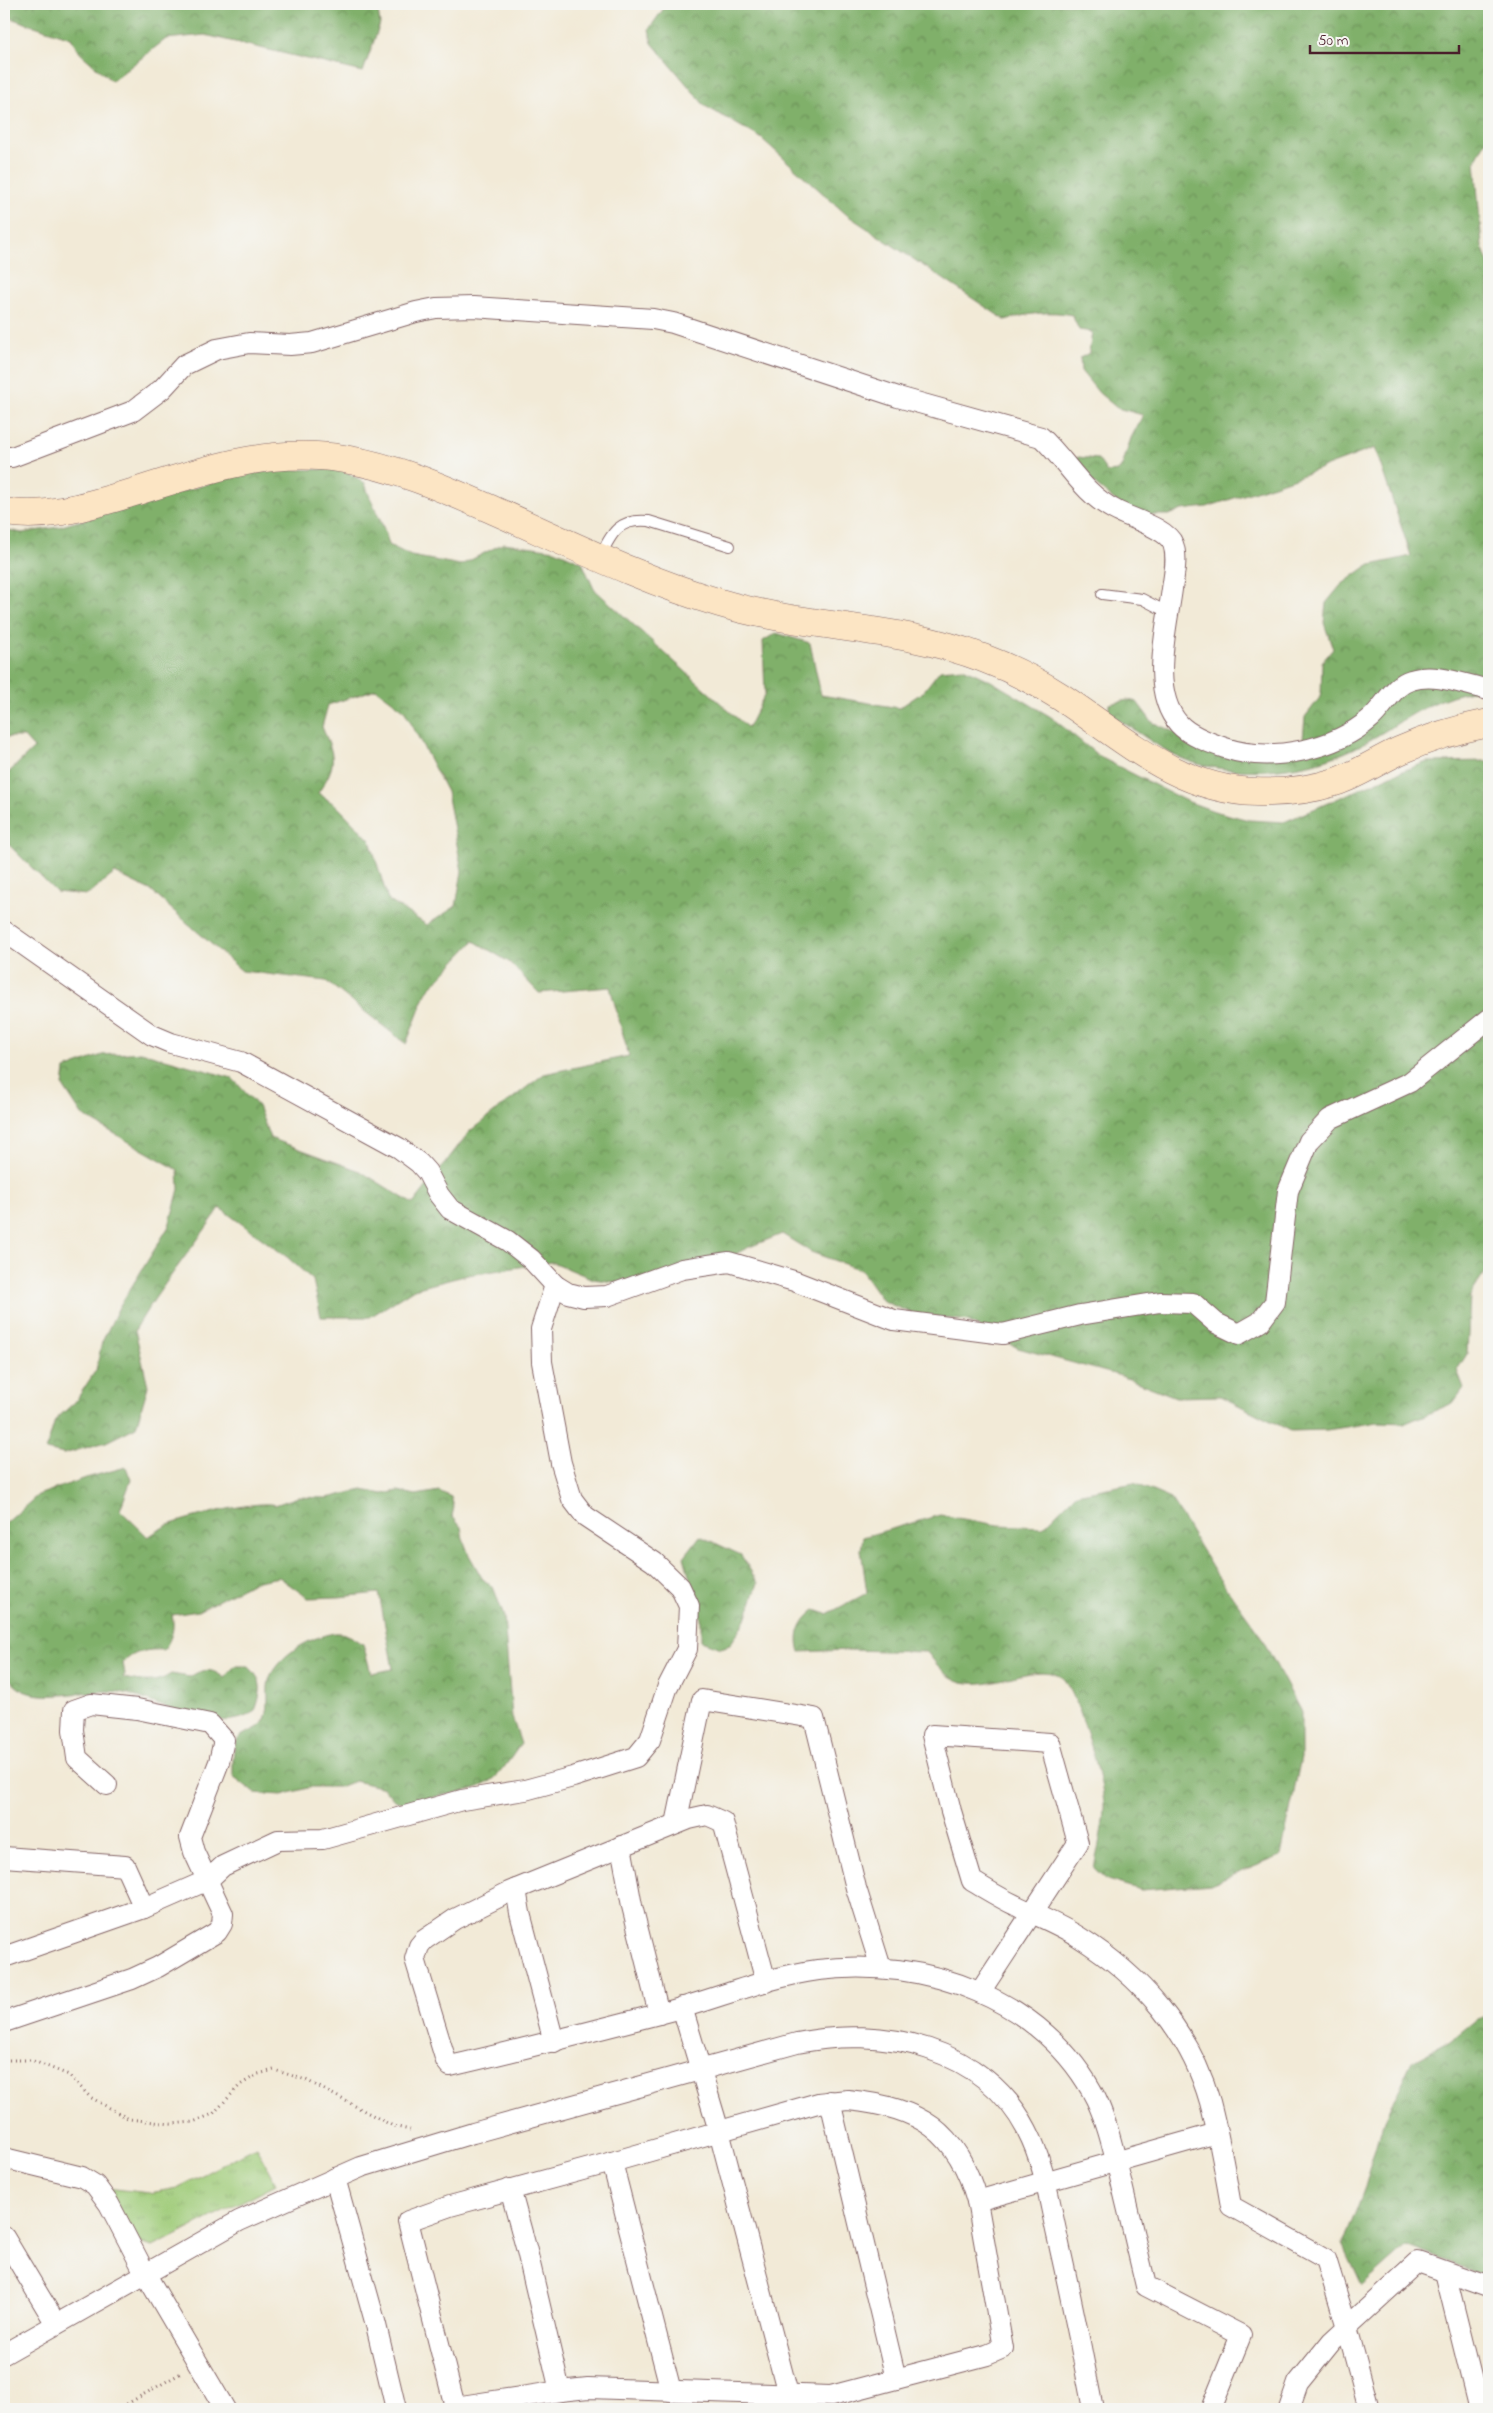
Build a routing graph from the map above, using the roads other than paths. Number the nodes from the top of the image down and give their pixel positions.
1 (4, 457) edge
2 (4, 512) edge
3 (730, 546) dead end
4 (600, 557) junction
5 (1102, 594) dead end
6 (1169, 613) junction
7 (1489, 690) edge
8 (1489, 723) edge
9 (4, 931) edge
10 (1489, 1019) edge
11 (556, 1285) junction
12 (107, 1785) dead end
13 (676, 1824) junction
14 (621, 1846) junction
15 (4, 1857) edge
16 (208, 1880) junction
17 (516, 1889) junction
18 (144, 1908) junction
19 (1032, 1912) junction
20 (4, 1957) edge
21 (881, 1968) junction
22 (766, 1982) junction
23 (980, 1992) junction
24 (682, 2007) junction
25 (659, 2014) junction
26 (4, 2022) edge
27 (554, 2042) junction
28 (701, 2071) junction
29 (830, 2101) junction
30 (719, 2131) junction
31 (1217, 2133) junction
32 (4, 2158) edge
33 (1116, 2161) junction
34 (612, 2162) junction
35 (335, 2178) junction
36 (1045, 2182) junction
37 (510, 2189) junction
38 (977, 2201) junction
39 (4, 2237) edge
40 (1445, 2272) junction
41 (146, 2273) junction
42 (1489, 2287) edge
43 (56, 2324) junction
44 (1347, 2327) junction
45 (4, 2354) edge
46 (896, 2379) junction
47 (560, 2391) junction
48 (671, 2391) junction
49 (788, 2394) junction
50 (225, 2409) edge
51 (396, 2409) edge
52 (1093, 2409) edge
53 (1211, 2409) edge
54 (1289, 2409) edge
55 (1369, 2409) edge
56 (1479, 2409) edge

1 - 6 street
2 - 4 street
3 - 4 lane
4 - 8 street
5 - 6 lane
6 - 7 street
9 - 11 street
10 - 11 street
11 - 16 street
12 - 16 street
13 - 14 street
13 - 21 street
13 - 22 street
14 - 17 street
14 - 25 street
15 - 18 street
16 - 18 street
16 - 26 street
17 - 27 street
17 - 27 street
18 - 20 street
19 - 19 street
19 - 23 street
19 - 31 street
21 - 22 street
21 - 23 street
22 - 24 street
23 - 33 street
24 - 25 street
24 - 28 street
25 - 27 street
28 - 30 street
28 - 35 street
28 - 36 street
29 - 30 street
29 - 38 street
29 - 46 street
30 - 34 street
30 - 49 street
31 - 33 street
31 - 44 street
32 - 41 street
33 - 36 street
33 - 53 street
34 - 37 street
34 - 48 street
35 - 41 street
35 - 51 street
36 - 38 street
36 - 52 street
37 - 47 street
37 - 47 street
38 - 46 street
39 - 43 street
40 - 42 street
40 - 44 street
40 - 56 street
41 - 43 street
41 - 50 street
43 - 45 street
44 - 54 street
44 - 55 street
46 - 49 street
47 - 48 street
48 - 49 street

